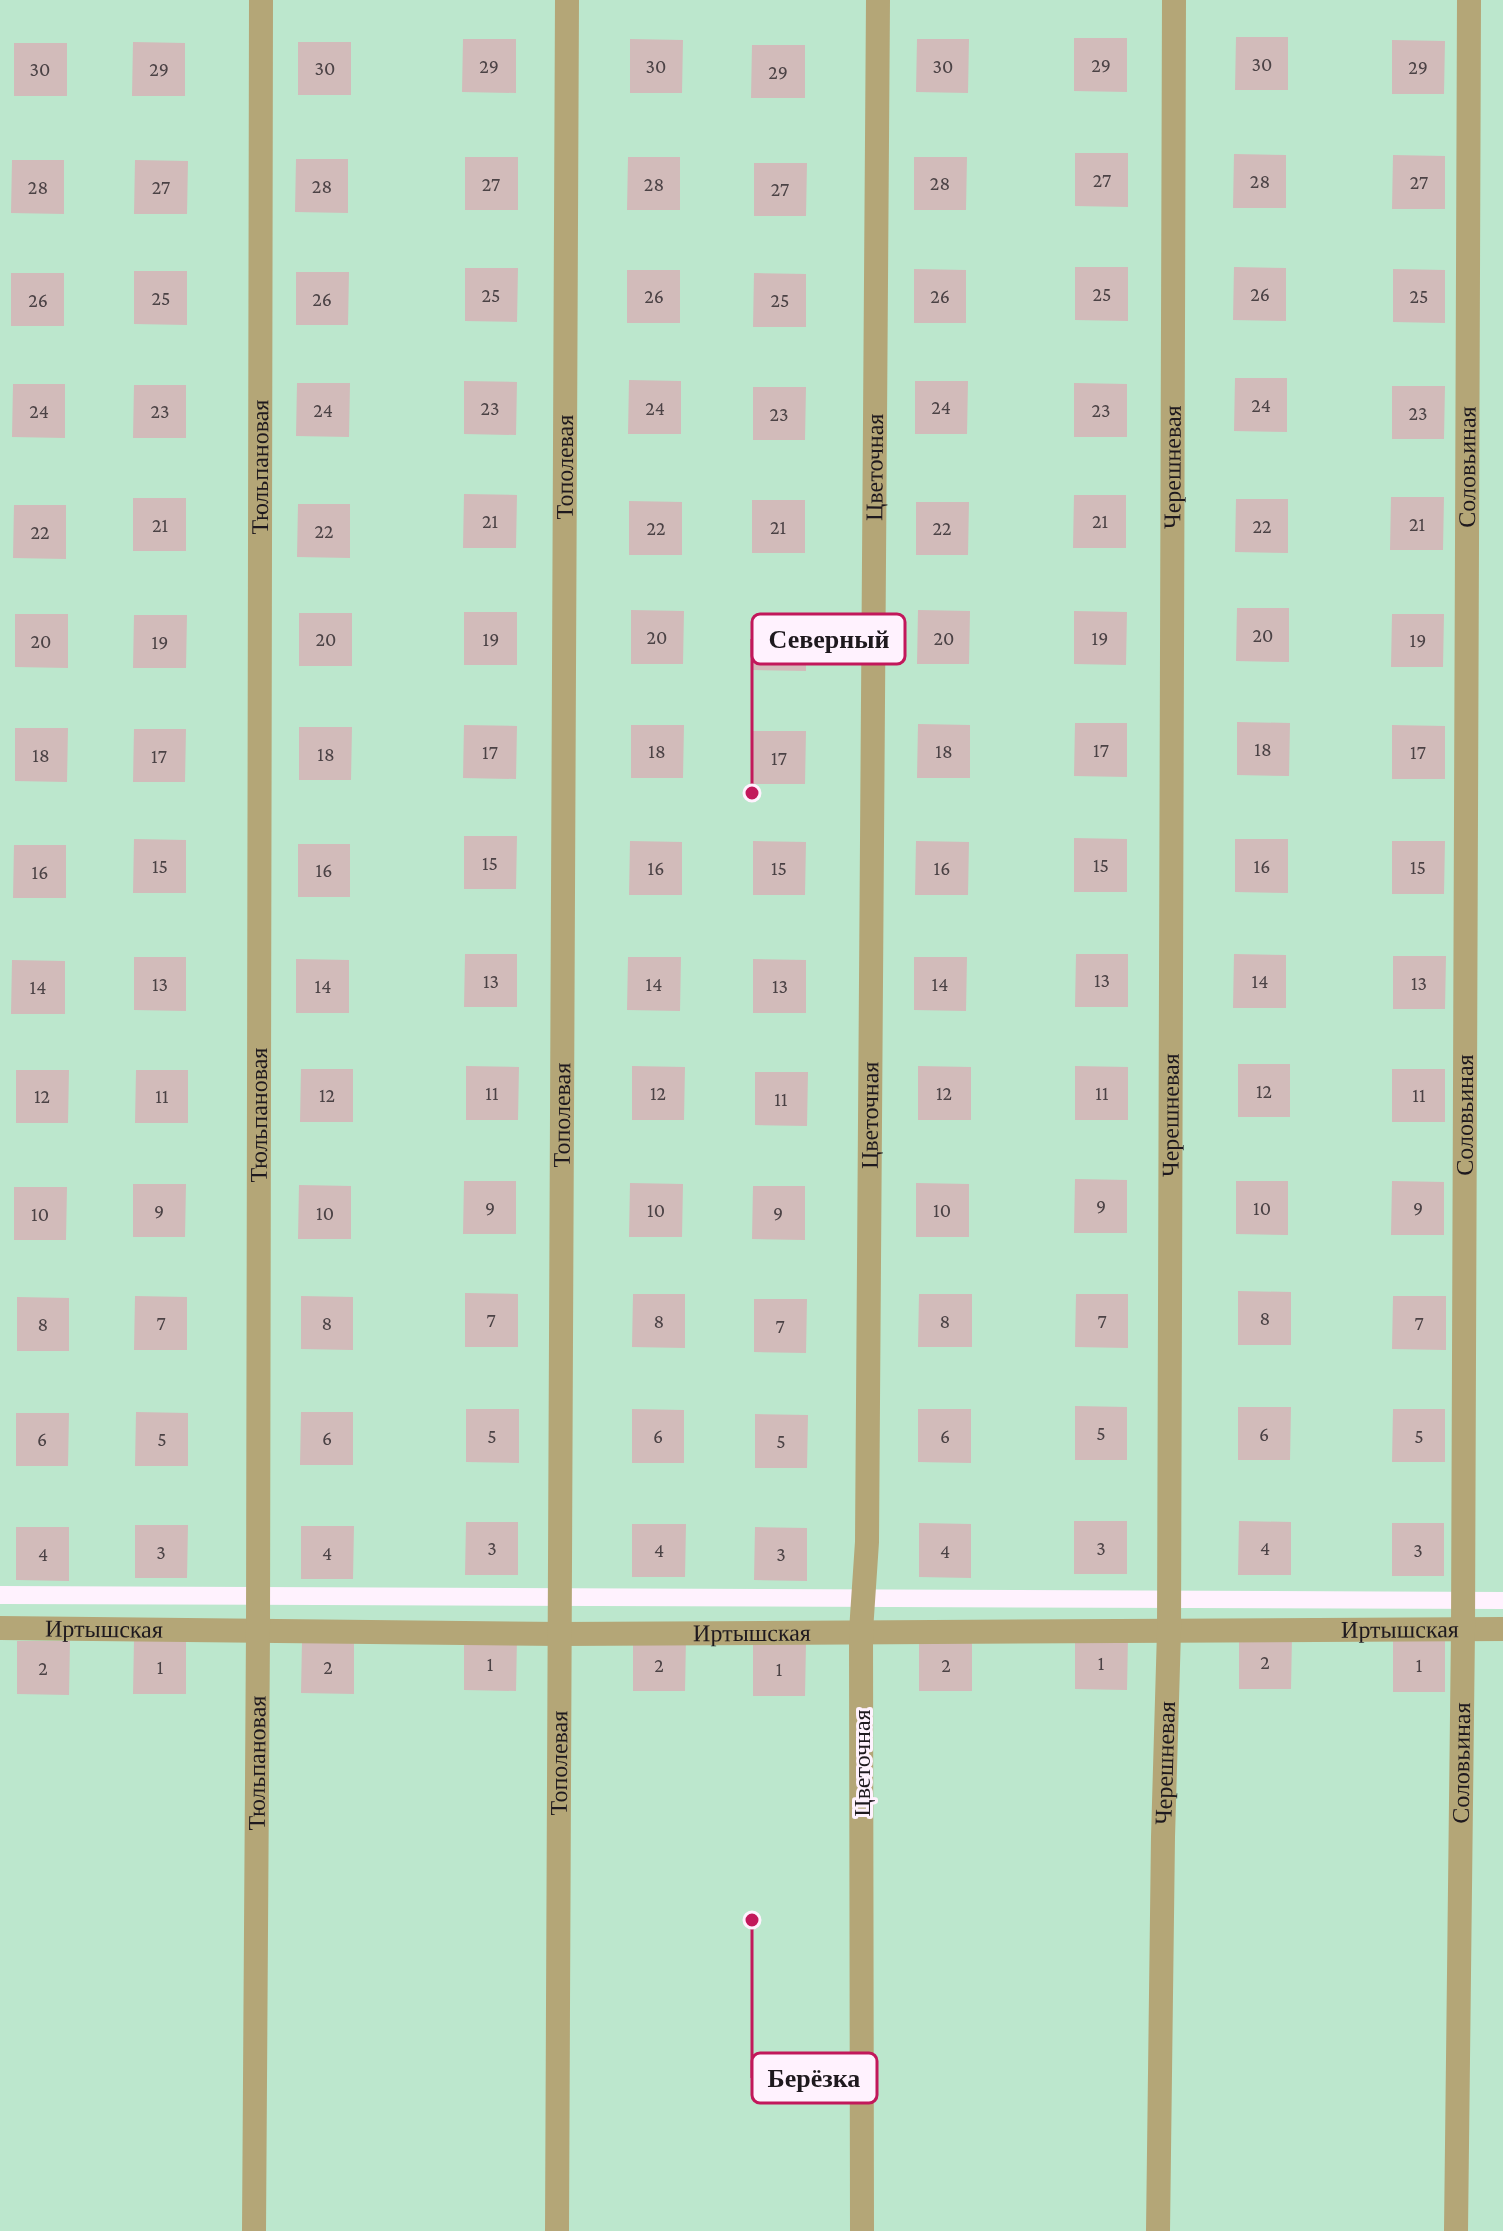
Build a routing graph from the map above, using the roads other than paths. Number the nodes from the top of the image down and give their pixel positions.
1 (261, 0) edge
2 (567, 0) edge
3 (878, 0) edge
4 (1174, 0) edge
5 (1469, 0) edge
6 (0, 1628) edge
7 (1503, 1629) edge
8 (1463, 1630) junction
9 (258, 1631) junction
10 (861, 1631) junction
11 (1169, 1631) junction
12 (560, 1634) junction
13 (254, 2231) edge
14 (557, 2231) edge
15 (862, 2231) edge
16 (1158, 2231) edge
17 (1456, 2231) edge

1 - 9 street, Тюльпановая
2 - 12 street, Тополевая
3 - 10 street, Цветочная
4 - 11 street, Черешневая
5 - 8 street, Соловьиная
6 - 9 street, Иртышская
7 - 8 street, Иртышская
8 - 11 street, Иртышская
8 - 17 street, Соловьиная
9 - 12 street, Иртышская
9 - 13 street, Тюльпановая
10 - 11 street, Иртышская
10 - 12 street, Иртышская
10 - 15 street, Цветочная
11 - 16 street, Черешневая
12 - 14 street, Тополевая

